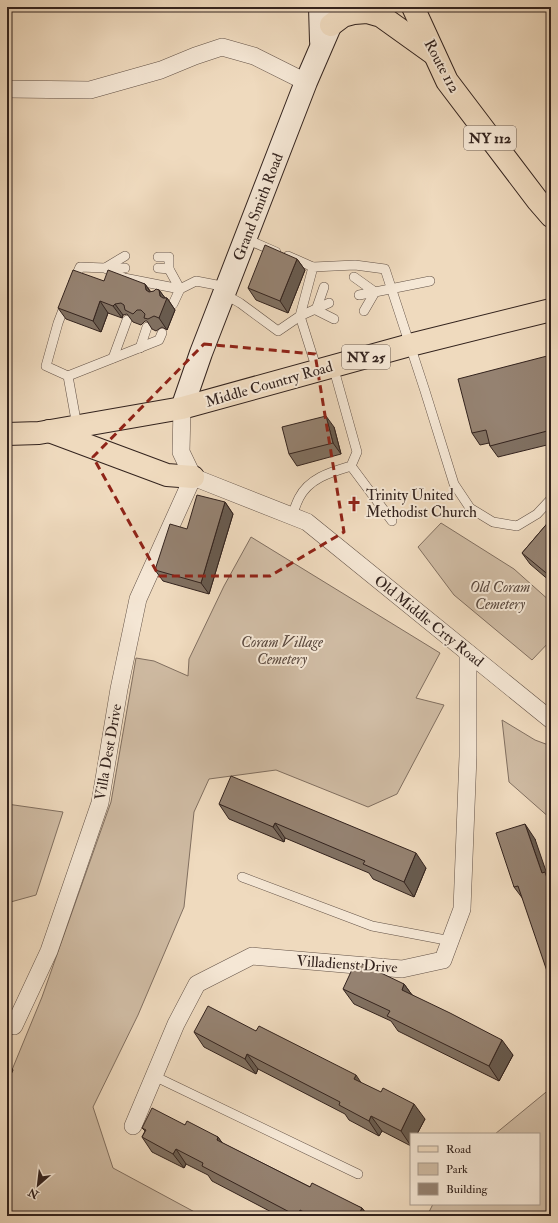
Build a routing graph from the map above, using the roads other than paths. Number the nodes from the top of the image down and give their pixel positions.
1 (413, 7) edge
2 (330, 13) edge
3 (435, 55) junction
4 (306, 82) junction
5 (7, 89) edge
6 (551, 216) edge
7 (246, 239) junction
8 (125, 256) dead end
9 (158, 257) dead end
10 (313, 267) junction
11 (106, 268) junction
12 (125, 268) dead end
13 (158, 268) dead end
14 (169, 269) junction
15 (354, 277) dead end
16 (430, 281) dead end
17 (324, 287) dead end
18 (180, 289) junction
19 (392, 289) junction
20 (225, 291) junction
21 (374, 292) junction
22 (359, 295) dead end
23 (329, 303) dead end
24 (173, 304) dead end
25 (316, 310) junction
26 (551, 310) edge
27 (364, 311) dead end
28 (300, 316) junction
29 (334, 319) dead end
30 (127, 320) edge
31 (147, 327) edge
32 (162, 333) dead end
33 (410, 344) junction
34 (140, 348) junction
35 (113, 358) junction
36 (325, 368) junction
37 (68, 376) junction
38 (182, 408) junction
39 (77, 426) junction
40 (50, 431) junction
41 (7, 434) edge
42 (351, 466) junction
43 (193, 477) junction
44 (551, 499) edge
45 (300, 519) junction
46 (392, 521) dead end
47 (468, 653) junction
48 (551, 720) edge
49 (242, 877) dead end
50 (451, 941) junction
51 (14, 1026) dead end
52 (154, 1076) junction
53 (133, 1126) dead end
54 (358, 1174) dead end

1 - 3 main road, Route 112 / NY 112
2 - 3 main road
2 - 4 main road, Grand Smith Road
3 - 6 main road, Route 112 / NY 112
4 - 5 street
4 - 7 main road, Grand Smith Road
7 - 10 lane
7 - 20 main road, Grand Smith Road
8 - 11 lane
9 - 14 lane
10 - 19 lane
10 - 28 lane
11 - 12 lane
11 - 18 lane
11 - 37 lane
13 - 14 lane
14 - 18 lane
15 - 21 lane
16 - 19 lane
17 - 25 lane
18 - 20 lane
18 - 24 lane
19 - 21 lane
19 - 33 lane
20 - 28 lane
20 - 38 main road, Grand Smith Road
21 - 22 lane
21 - 27 lane
23 - 25 lane
25 - 28 lane
25 - 29 lane
26 - 33 main road, Middle Country Road / NY 25
28 - 36 lane
30 - 35 lane
31 - 34 lane
32 - 34 lane
33 - 36 main road, Middle Country Road / NY 25
33 - 44 lane
34 - 35 lane
35 - 37 lane
36 - 38 main road, Middle Country Road / NY 25
36 - 42 lane
37 - 39 lane
38 - 39 main road, Middle Country Road / NY 25
38 - 43 street
39 - 40 main road, Middle Country Road / NY 25
40 - 41 main road, Middle Country Road / NY 25
40 - 43 main road
42 - 45 lane
42 - 46 lane
43 - 45 street, Old Middle Crty Road
43 - 51 street, Villa Dest Drive
45 - 47 street, Old Middle Crty Road
47 - 48 street, Old Middle Crty Road
47 - 50 street, Villadienst Drive
49 - 50 lane
50 - 52 street, Villadienst Drive
52 - 53 street, Villadienst Drive
52 - 54 lane

